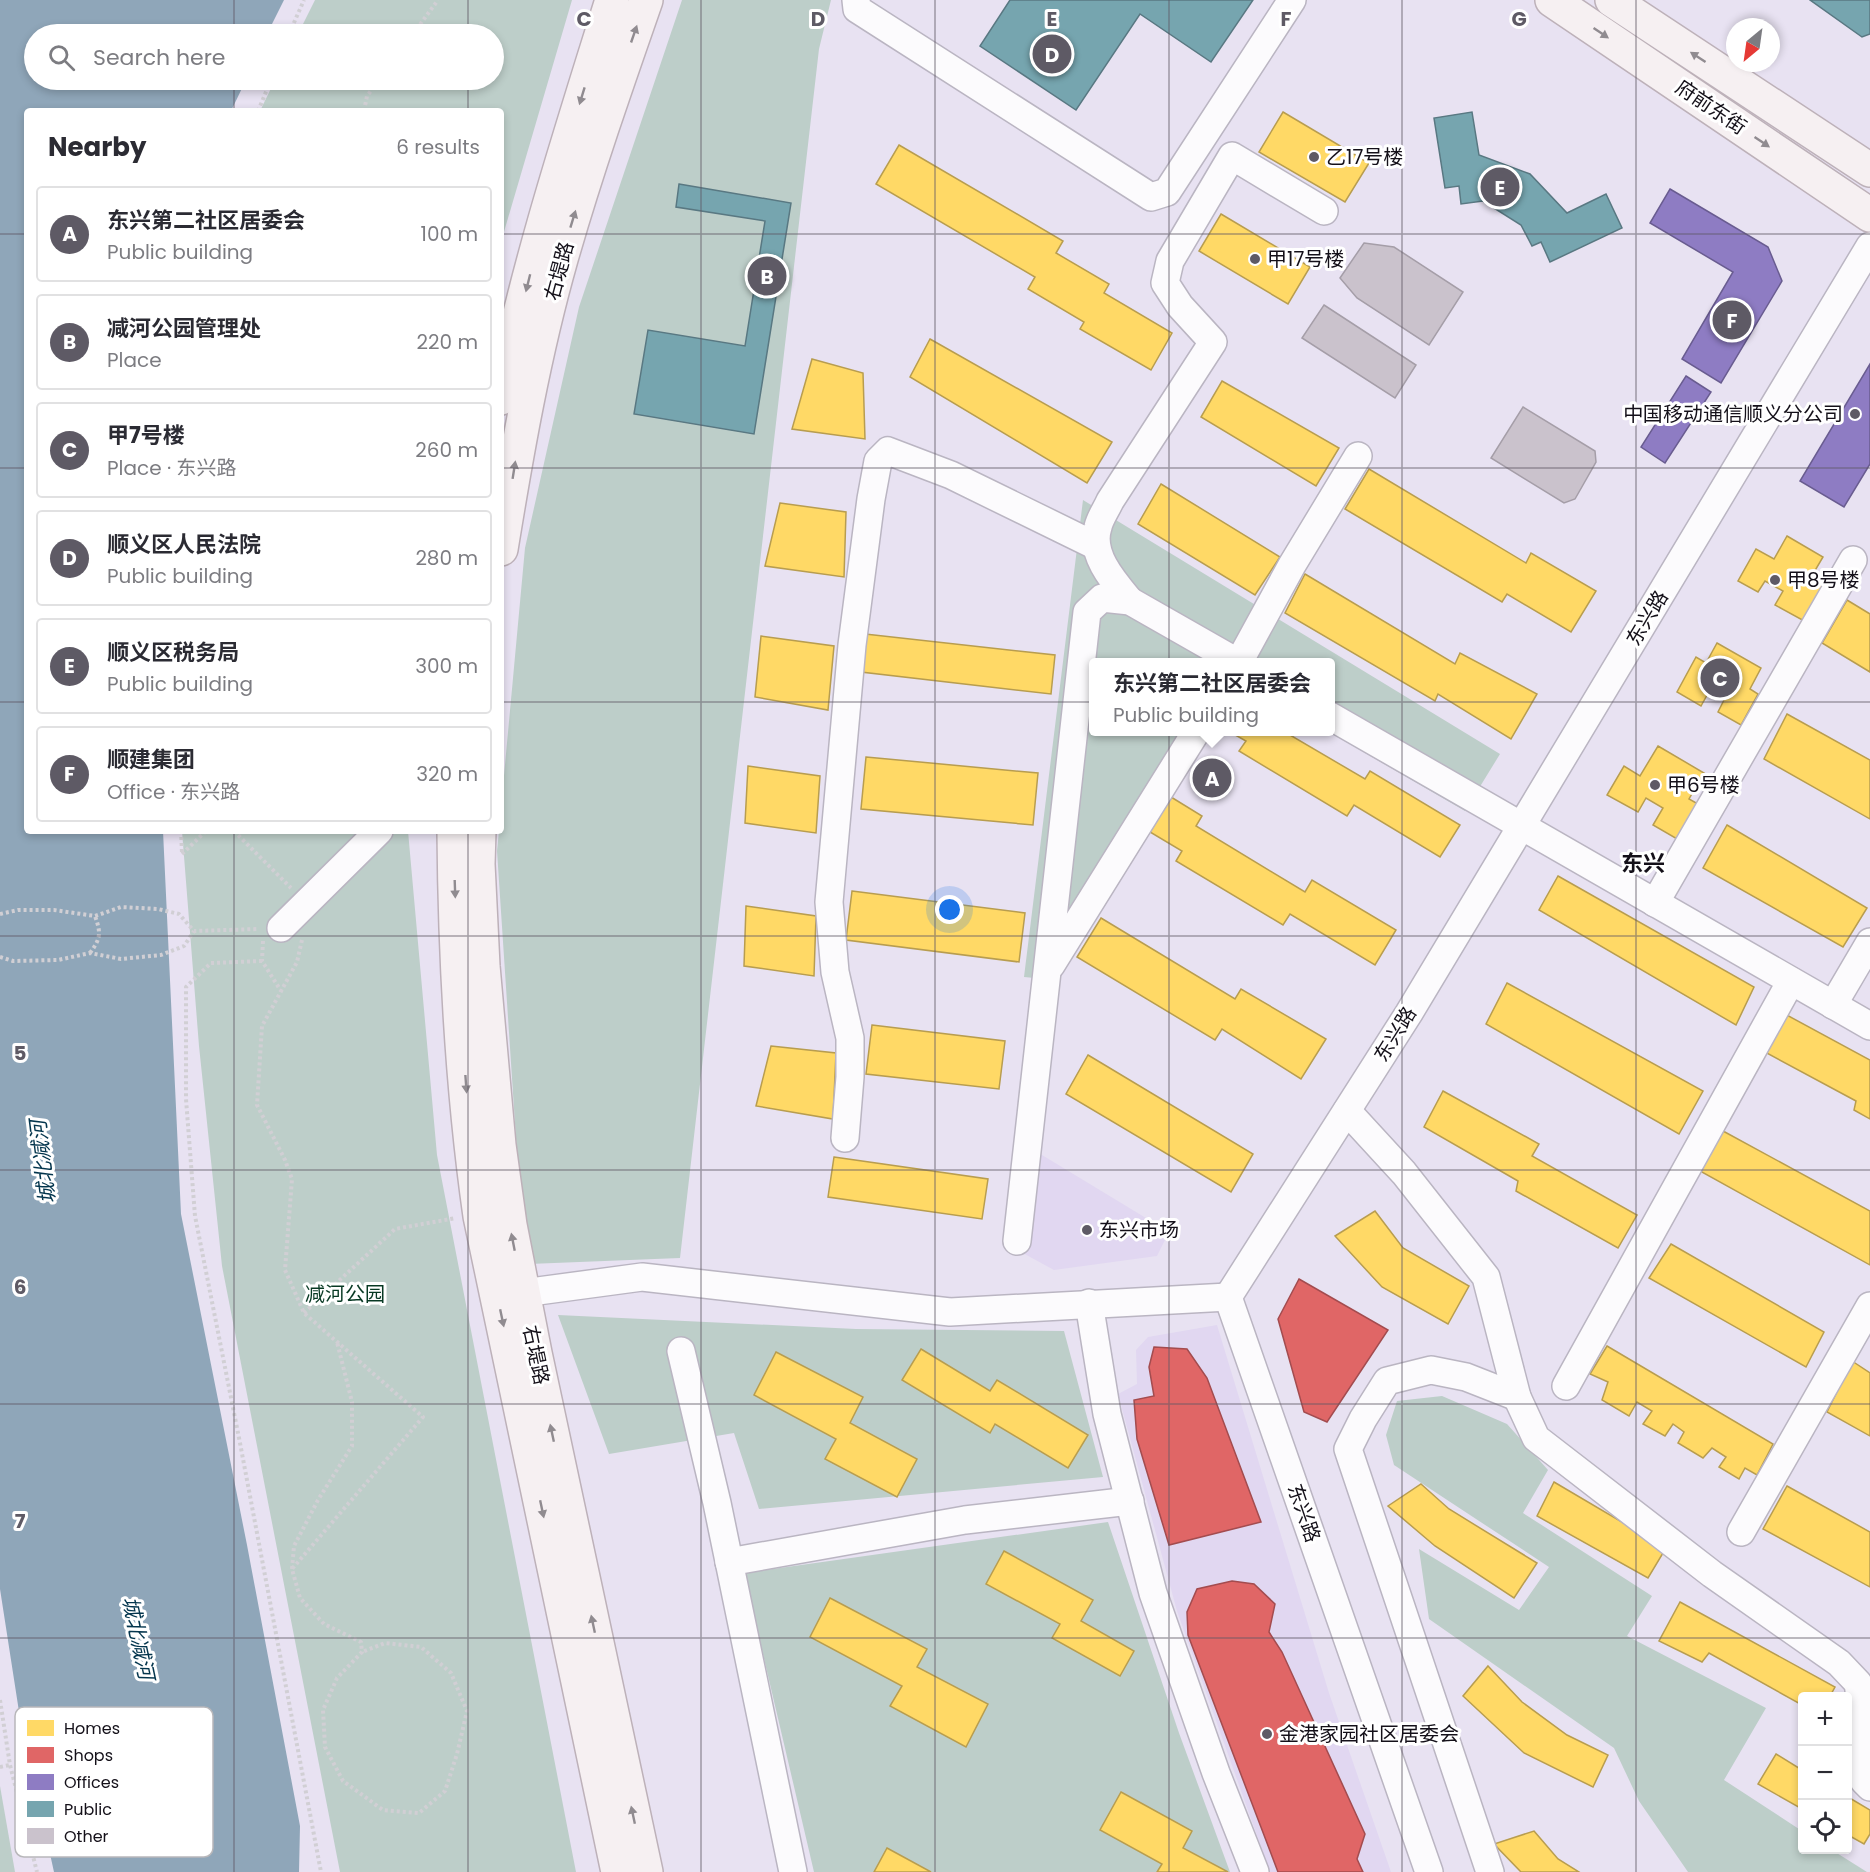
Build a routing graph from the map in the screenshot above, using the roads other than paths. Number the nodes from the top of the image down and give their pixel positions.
1 (612, 0) edge
2 (645, 0) edge
3 (856, 0) edge
4 (1292, 0) edge
5 (1552, 0) edge
6 (1612, 0) edge
7 (1870, 170) edge
8 (1324, 211) dead end
9 (1870, 215) edge
10 (1870, 246) edge
11 (504, 385) edge
12 (1358, 456) dead end
13 (504, 531) edge
14 (1096, 546) junction
15 (1853, 560) dead end
16 (1130, 602) junction
17 (1229, 658) edge
18 (1241, 658) edge
19 (1335, 719) edge
20 (1194, 736) edge
21 (1523, 825) junction
22 (376, 834) edge
23 (454, 834) edge
24 (479, 834) edge
25 (1655, 903) junction
26 (272, 929) road end
27 (1870, 942) edge
28 (1047, 971) junction
29 (1791, 981) junction
30 (1833, 1005) junction
31 (1870, 1026) edge
32 (1347, 1111) junction
33 (845, 1138) dead end
34 (1017, 1241) dead end
35 (523, 1293) junction
36 (1228, 1297) junction
37 (1089, 1303) junction
38 (1870, 1306) edge
39 (681, 1351) dead end
40 (1566, 1386) dead end
41 (1517, 1397) junction
42 (1130, 1501) junction
43 (1741, 1532) dead end
44 (729, 1562) junction
45 (1870, 1787) edge
46 (618, 1872) edge
47 (646, 1872) edge
48 (793, 1872) edge
49 (1255, 1872) edge
50 (1429, 1872) edge
51 (1490, 1872) edge

1 -> 11 main road, 右堤路
13 -> 2 main road, 右堤路
3 - 4 street
5 -> 9 main road, 府前东街
7 -> 6 main road, 府前东街
8 - 14 street
10 - 21 street, 东兴路
12 - 18 street
14 - 16 street
14 - 33 street
15 - 25 street
16 - 17 street
16 - 28 street
19 - 21 street
20 - 28 street
21 - 25 street
21 - 32 street, 东兴路
22 - 26 street
23 -> 46 main road, 右堤路
35 -> 24 main road, 右堤路
25 - 29 street
27 - 30 street
28 - 34 street
29 - 30 street
29 - 40 street
30 - 31 street
32 - 36 street, 东兴路
32 - 41 street
35 - 37 street
47 -> 35 main road, 右堤路
36 - 37 street
36 - 50 street, 东兴路
37 - 42 street
38 - 43 street
39 - 44 street
41 - 45 street
41 - 51 street
42 - 44 street
42 - 49 street
44 - 48 street

